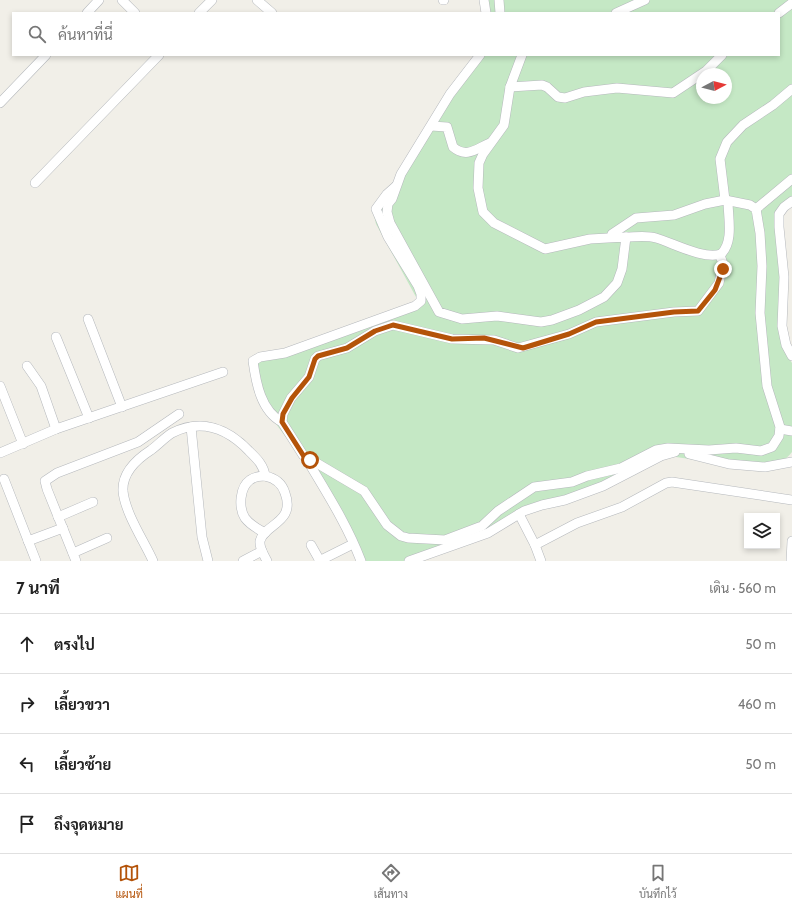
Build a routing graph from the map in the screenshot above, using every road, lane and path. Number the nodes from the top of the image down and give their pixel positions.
1 (99, 0) edge
2 (122, 0) edge
3 (212, 0) edge
4 (257, 0) edge
5 (484, 0) edge
6 (499, 0) edge
7 (645, 0) edge
8 (792, 3) edge
9 (88, 12) edge
10 (134, 12) edge
11 (200, 12) edge
12 (271, 12) edge
13 (486, 12) edge
14 (500, 12) edge
15 (618, 12) edge
16 (780, 12) edge
17 (45, 56) edge
18 (158, 56) edge
19 (479, 56) edge
20 (522, 56) edge
21 (721, 56) edge
22 (510, 86) junction
23 (792, 89) edge
24 (0, 103) edge
25 (431, 126) junction
26 (491, 142) junction
27 (792, 179) edge
28 (35, 183) dead end
29 (396, 186) junction
30 (727, 201) junction
31 (792, 201) edge
32 (756, 209) junction
33 (614, 235) junction
34 (626, 237) junction
35 (720, 255) junction
36 (88, 319) dead end
37 (56, 337) dead end
38 (792, 356) edge
39 (27, 366) dead end
40 (223, 372) dead end
41 (0, 386) edge
42 (122, 406) junction
43 (179, 414) dead end
44 (89, 418) junction
45 (282, 422) junction
46 (191, 427) junction
47 (56, 429) junction
48 (780, 429) junction
49 (792, 431) edge
50 (23, 444) junction
51 (0, 453) edge
52 (304, 454) junction
53 (792, 462) edge
54 (265, 476) junction
55 (4, 479) dead end
56 (792, 500) edge
57 (93, 502) dead end
58 (521, 513) junction
59 (58, 517) junction
60 (63, 528) junction
61 (265, 533) junction
62 (107, 538) dead end
63 (28, 541) junction
64 (792, 541) edge
65 (535, 544) junction
66 (311, 545) dead end
67 (349, 546) dead end
68 (262, 551) junction
69 (75, 557) edge
70 (792, 560) edge
71 (36, 561) edge
72 (153, 561) edge
73 (208, 561) edge
74 (243, 561) edge
75 (267, 561) edge
76 (320, 561) edge
77 (360, 561) edge
78 (409, 561) edge
79 (541, 561) edge

1 - 9 street
2 - 10 street
3 - 11 street
4 - 12 street
5 - 13 street
6 - 14 street
7 - 15 street
8 - 16 street
17 - 24 street
18 - 28 street
19 - 25 street
20 - 22 street
21 - 22 street
22 - 26 street
23 - 30 street
25 - 26 street
25 - 29 street
26 - 33 street
27 - 32 street
29 - 34 street
29 - 45 street
30 - 32 street
30 - 33 street
30 - 35 street
31 - 38 street
32 - 48 street
33 - 34 street
34 - 35 street
35 - 45 street
36 - 42 street
37 - 44 street
39 - 47 street
40 - 42 street
41 - 50 street
42 - 44 street
43 - 59 street
44 - 47 street
45 - 52 street
46 - 54 street
46 - 72 street
46 - 73 street
47 - 50 street
48 - 49 street
48 - 52 street
50 - 51 street
52 - 77 street
53 - 58 street
54 - 61 street
54 - 61 street
55 - 63 street
56 - 65 street
57 - 59 street
58 - 65 street
58 - 78 street
59 - 60 street
60 - 63 street
60 - 69 street
61 - 68 street
62 - 69 street
63 - 71 street
64 - 70 street
65 - 79 street
66 - 76 street
67 - 76 street
68 - 74 street
68 - 75 street

